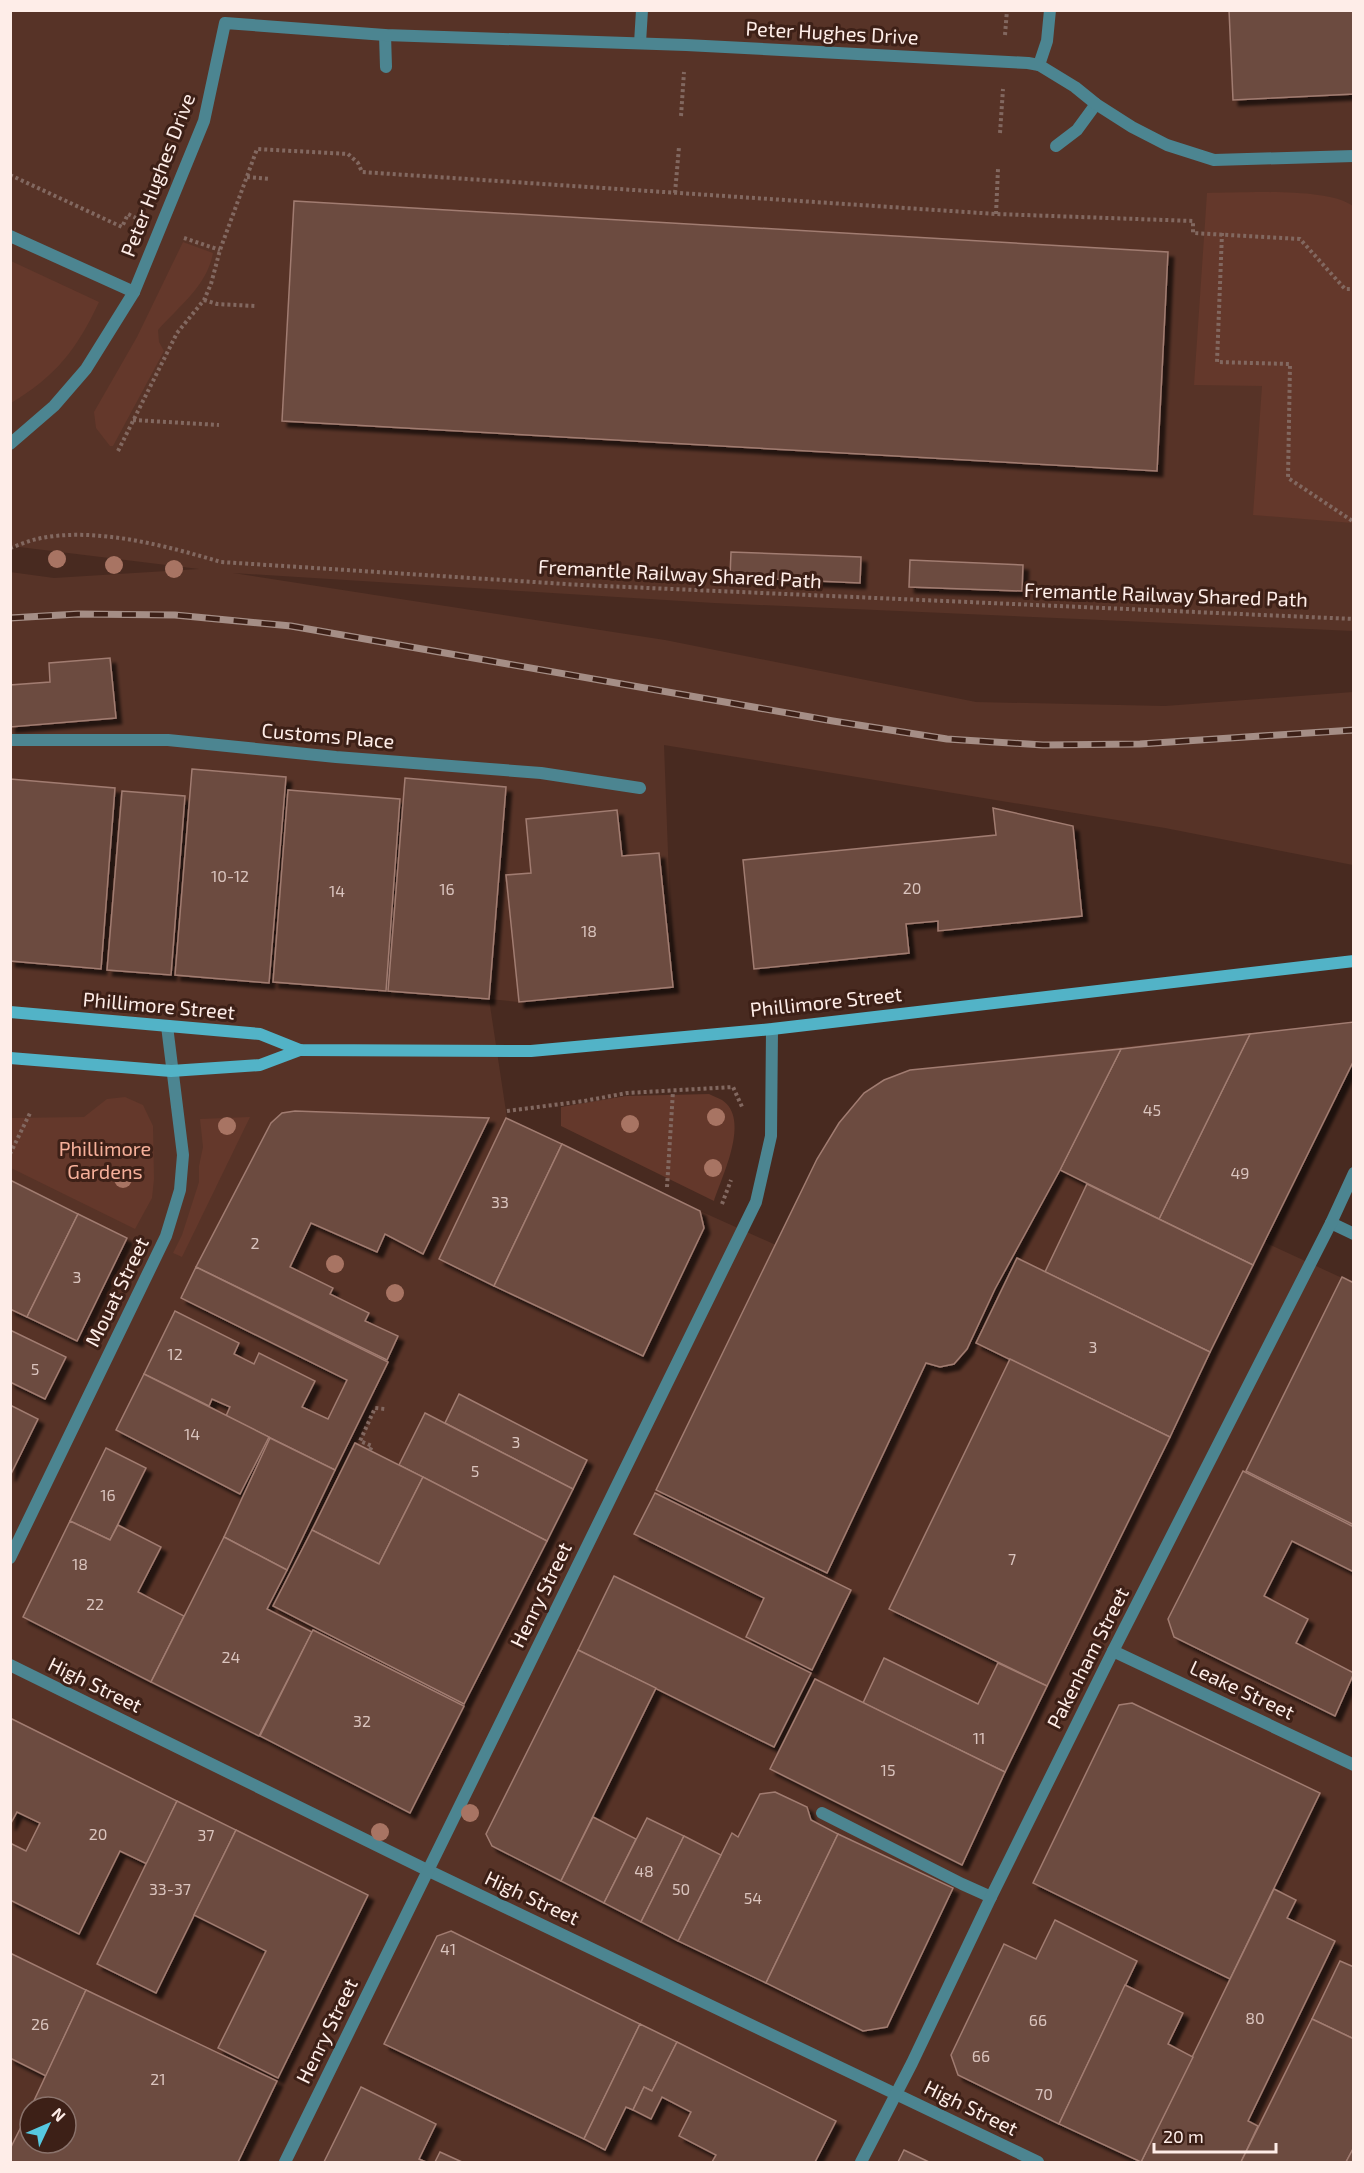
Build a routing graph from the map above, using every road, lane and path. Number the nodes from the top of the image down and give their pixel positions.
1 (642, 10) edge
2 (1007, 10) edge
3 (1050, 10) edge
4 (385, 35) junction
5 (640, 43) junction
6 (1005, 45) dead end
7 (1039, 64) junction
8 (684, 65) dead end
9 (386, 68) dead end
10 (1003, 82) dead end
11 (1096, 104) junction
12 (681, 116) dead end
13 (1000, 133) dead end
14 (1056, 146) dead end
15 (679, 147) dead end
16 (1353, 156) edge
17 (998, 169) dead end
18 (10, 175) edge
19 (247, 177) junction
20 (270, 179) dead end
21 (675, 193) junction
22 (996, 214) junction
23 (137, 218) dead end
24 (1222, 233) junction
25 (10, 236) edge
26 (184, 238) dead end
27 (220, 250) junction
28 (1353, 289) edge
29 (134, 292) junction
30 (204, 300) junction
31 (255, 306) dead end
32 (133, 420) junction
33 (219, 425) dead end
34 (10, 444) edge
35 (118, 451) dead end
36 (1353, 522) edge
37 (10, 548) edge
38 (1353, 618) edge
39 (10, 740) edge
40 (640, 788) dead end
41 (1353, 961) edge
42 (10, 1012) edge
43 (167, 1026) junction
44 (772, 1029) junction
45 (300, 1050) junction
46 (10, 1058) edge
47 (171, 1071) junction
48 (673, 1090) junction
49 (507, 1110) dead end
50 (31, 1111) dead end
51 (745, 1113) dead end
52 (10, 1154) edge
53 (1353, 1173) edge
54 (731, 1180) dead end
55 (667, 1187) dead end
56 (719, 1212) dead end
57 (1331, 1223) junction
58 (1353, 1234) edge
59 (385, 1409) dead end
60 (370, 1450) dead end
61 (10, 1558) edge
62 (1113, 1651) junction
63 (10, 1665) edge
64 (1353, 1765) edge
65 (822, 1813) dead end
66 (427, 1870) junction
67 (991, 1897) junction
68 (896, 2093) junction
69 (285, 2163) edge
70 (861, 2163) edge
71 (1038, 2163) edge

1 - 5 street
2 - 6 path
3 - 7 street
4 - 5 street, Peter Hughes Drive
4 - 9 street
4 - 29 street, Peter Hughes Drive
5 - 7 street, Peter Hughes Drive
7 - 11 street, Peter Hughes Drive
8 - 12 path
10 - 13 path
11 - 14 street
11 - 16 street, Peter Hughes Drive
15 - 21 path
17 - 22 path
18 - 23 path
19 - 20 path
19 - 21 path
19 - 27 path
21 - 22 path
22 - 24 path
24 - 28 path
24 - 36 path
25 - 29 street
26 - 27 path
27 - 30 path
29 - 34 street, Peter Hughes Drive
30 - 31 path
30 - 32 path
32 - 33 path
32 - 35 path
37 - 38 path, Fremantle Railway Shared Path
39 - 40 street, Customs Place
41 - 44 street, Phillimore Street
42 - 43 street, Phillimore Street
43 - 45 street, Phillimore Street
43 - 47 street, Mouat Street
44 - 45 street, Phillimore Street
44 - 66 street, Henry Street
45 - 47 street, Phillimore Street
46 - 47 street, Phillimore Street
47 - 61 street, Mouat Street
48 - 49 path
48 - 51 path
48 - 55 path
50 - 52 path
53 - 57 street, Pakenham Street
54 - 56 path
57 - 58 street
57 - 62 street, Pakenham Street
59 - 60 path
62 - 64 street, Leake Street
62 - 67 street, Pakenham Street
63 - 66 street, High Street
65 - 67 street
66 - 68 street, High Street
66 - 69 street, Henry Street
67 - 68 street, Pakenham Street
68 - 70 street, Pakenham Street
68 - 71 street, High Street

